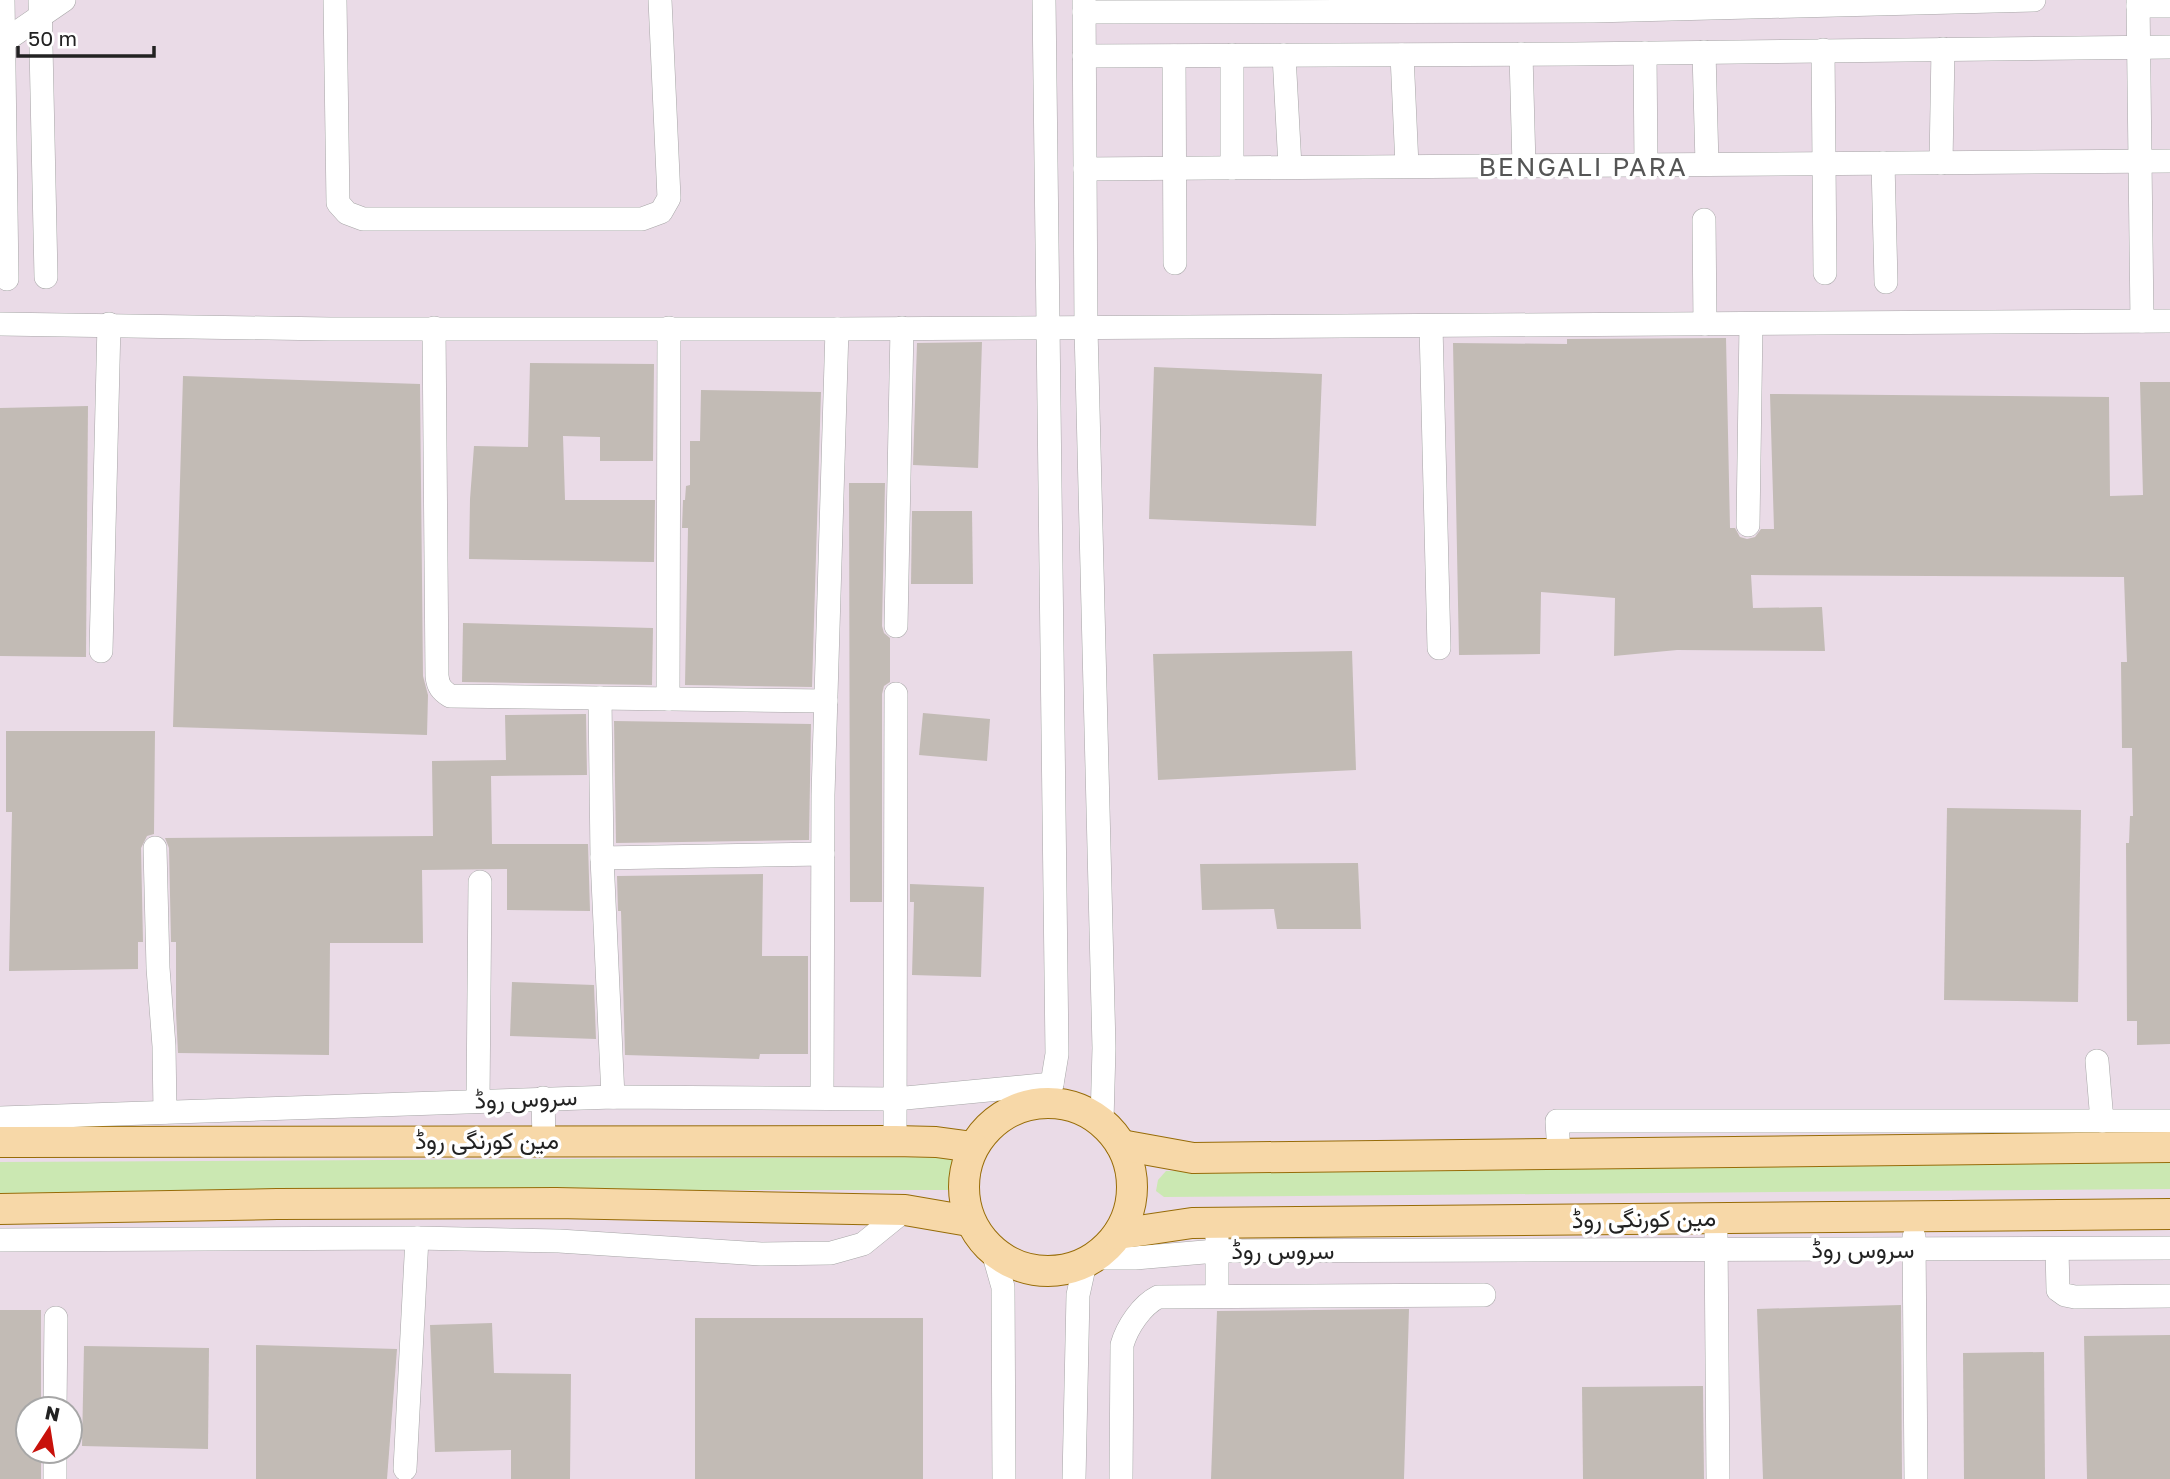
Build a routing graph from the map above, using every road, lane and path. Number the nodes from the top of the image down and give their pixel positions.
1 (3, 0) edge
2 (64, 0) edge
3 (335, 0) edge
4 (660, 0) edge
5 (1044, 0) edge
6 (2034, 0) edge
7 (2138, 3) edge
8 (1480, 5) edge
9 (1084, 6) edge
10 (2170, 6) edge
11 (41, 8) edge
12 (1, 43) edge
13 (2139, 46) junction
14 (2170, 47) edge
15 (1943, 49) junction
16 (1823, 50) junction
17 (1704, 52) junction
18 (1644, 53) junction
19 (1521, 54) junction
20 (1232, 55) junction
21 (1284, 55) junction
22 (1402, 55) junction
23 (1084, 56) junction
24 (1174, 56) junction
25 (2140, 161) junction
26 (2170, 161) edge
27 (1824, 163) junction
28 (1883, 163) junction
29 (1941, 163) junction
30 (1646, 164) junction
31 (1707, 164) junction
32 (1407, 166) junction
33 (1524, 166) junction
34 (1290, 167) junction
35 (1174, 168) junction
36 (1232, 168) junction
37 (1085, 169) junction
38 (1704, 219) dead end
39 (1175, 263) dead end
40 (1825, 273) dead end
41 (46, 277) dead end
42 (7, 279) dead end
43 (1886, 282) dead end
44 (2142, 321) junction
45 (2170, 321) edge
46 (0, 324) edge
47 (109, 324) junction
48 (1704, 324) junction
49 (1751, 324) junction
50 (1431, 326) junction
51 (1047, 327) junction
52 (434, 328) junction
53 (669, 328) junction
54 (902, 328) junction
55 (1086, 328) junction
56 (837, 329) junction
57 (1748, 525) dead end
58 (896, 626) dead end
59 (1439, 648) dead end
60 (101, 651) dead end
61 (896, 694) dead end
62 (600, 698) junction
63 (668, 699) junction
64 (826, 701) junction
65 (155, 848) dead end
66 (823, 854) junction
67 (602, 858) junction
68 (480, 882) dead end
69 (2097, 1061) dead end
70 (1044, 1094) junction
71 (613, 1097) junction
72 (821, 1097) junction
73 (544, 1098) junction
74 (895, 1099) junction
75 (478, 1101) junction
76 (166, 1112) junction
77 (0, 1118) edge
78 (1102, 1121) junction
79 (2102, 1121) junction
80 (2170, 1121) edge
81 (544, 1141) junction
82 (895, 1141) junction
83 (0, 1142) edge
84 (1121, 1145) junction
85 (2170, 1146) edge
86 (973, 1147) junction
87 (1559, 1153) junction
88 (556, 1203) junction
89 (0, 1209) edge
90 (905, 1210) junction
91 (2170, 1214) edge
92 (1913, 1216) junction
93 (1716, 1218) junction
94 (1555, 1220) junction
95 (969, 1221) junction
96 (1118, 1234) junction
97 (1217, 1237) junction
98 (417, 1238) junction
99 (0, 1240) edge
100 (559, 1241) junction
101 (2170, 1248) edge
102 (1556, 1249) junction
103 (1716, 1249) junction
104 (1914, 1250) junction
105 (2057, 1250) junction
106 (993, 1251) junction
107 (1090, 1260) junction
108 (1484, 1295) dead end
109 (1217, 1296) junction
110 (2170, 1296) edge
111 (56, 1318) dead end
112 (55, 1395) edge
113 (405, 1469) dead end
114 (1004, 1479) edge
115 (1074, 1479) edge
116 (1122, 1479) edge
117 (1718, 1479) edge
118 (1916, 1479) edge

1 - 12 street
2 - 11 street
3 - 4 street
5 - 51 street
6 - 8 street
7 - 10 street
7 - 13 street
8 - 9 street
9 - 23 street
11 - 12 street
11 - 41 street
12 - 42 street
13 - 14 street
13 - 15 street
13 - 25 street
15 - 16 street
15 - 29 street
16 - 17 street
16 - 27 street
17 - 18 street
17 - 31 street
18 - 19 street
18 - 30 street
19 - 22 street
19 - 33 street
20 - 21 street
20 - 24 street
20 - 36 street
21 - 22 street
21 - 34 street
22 - 32 street
23 - 24 street
23 - 37 street
24 - 35 street
25 - 26 street
25 - 29 street
25 - 44 street
27 - 28 street
27 - 31 street
27 - 40 street
28 - 29 street
28 - 43 street
30 - 31 street
30 - 33 street
32 - 33 street
32 - 34 street
34 - 36 street
35 - 36 street
35 - 37 street
35 - 39 street
37 - 55 street
38 - 48 street
44 - 45 street
44 - 49 street
46 - 47 street
47 - 52 street
47 - 60 street
48 - 49 street
48 - 50 street
49 - 57 street
50 - 55 street
50 - 59 street
51 - 54 street
51 - 55 street
51 - 70 street
52 - 53 street
52 - 62 street
53 - 56 street
53 - 63 street
54 - 56 street
54 - 58 street
55 - 78 street
56 - 64 street
61 - 74 street
62 - 63 street
62 - 67 street
63 - 64 street
64 - 66 street
65 - 76 street
66 - 67 street
66 - 72 street
67 - 71 street
68 - 75 street
69 - 79 street
70 - 74 street, سروس روڈ
70 - 78 main road
70 - 86 main road
71 - 72 street, سروس روڈ
71 - 73 street, سروس روڈ
72 - 74 street, سروس روڈ
73 - 75 street, سروس روڈ
73 - 81 street
74 - 82 street
75 - 76 street, سروس روڈ
76 - 77 street, سروس روڈ
78 - 84 main road
79 - 80 street
79 - 87 street
81 - 82 main road, مین کورنگی روڈ
81 - 83 main road, مین کورنگی روڈ
82 - 86 main road, مین کورنگی روڈ
84 - 87 main road
84 - 96 main road
85 - 87 main road
86 - 95 main road
88 - 89 main road
88 - 90 main road
88 - 100 street
90 - 95 main road
90 - 100 street
91 - 92 main road, مین کورنگی روڈ
92 - 93 main road, مین کورنگی روڈ
92 - 104 street
93 - 94 main road, مین کورنگی روڈ
93 - 103 street
94 - 97 main road, مین کورنگی روڈ
94 - 102 street
95 - 106 main road
96 - 97 main road, مین کورنگی روڈ
96 - 107 main road
97 - 102 street, سروس روڈ
97 - 107 street, سروس روڈ
97 - 109 street
98 - 99 street
98 - 100 street
98 - 113 street
101 - 105 street, سروس روڈ
102 - 103 street, سروس روڈ
103 - 104 street, سروس روڈ
103 - 117 street
104 - 105 street, سروس روڈ
104 - 118 street
105 - 110 street
106 - 107 main road
106 - 114 street
107 - 115 street
108 - 109 street
109 - 116 street
111 - 112 street

